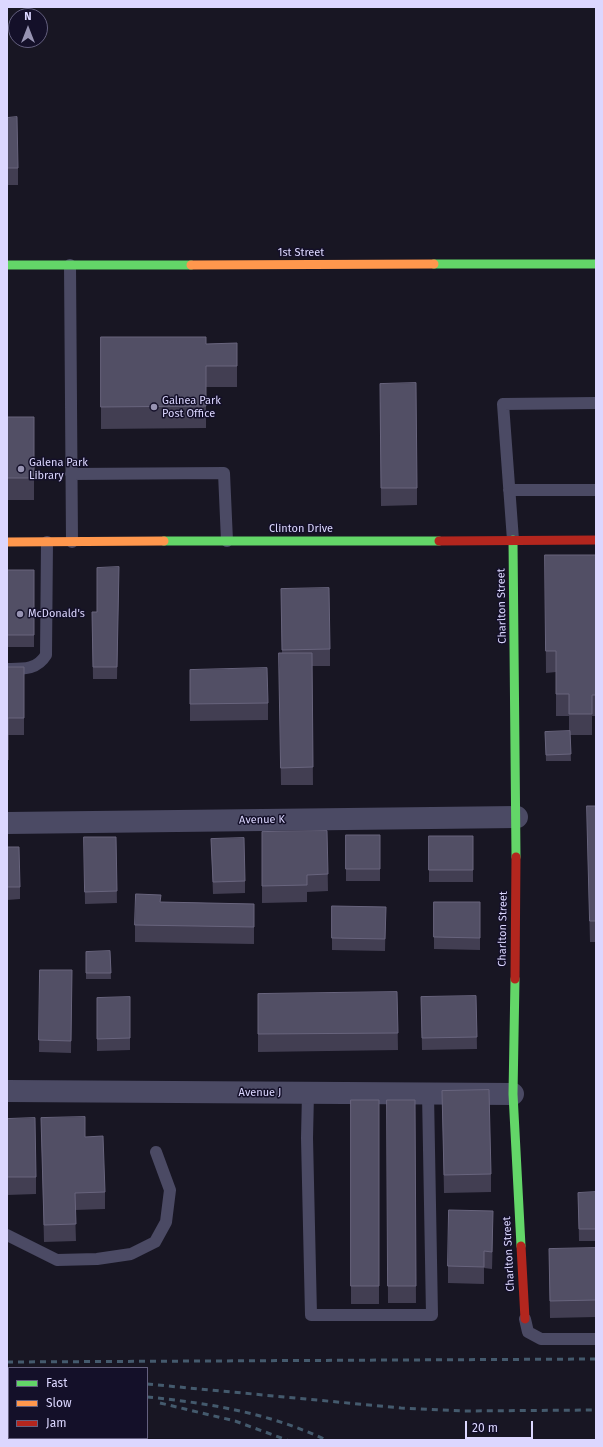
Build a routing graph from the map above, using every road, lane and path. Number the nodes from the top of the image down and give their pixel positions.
1 (596, 264) edge
2 (7, 265) edge
3 (70, 265) junction
4 (596, 403) edge
5 (72, 474) junction
6 (510, 490) junction
7 (596, 490) edge
8 (513, 540) junction
9 (596, 540) edge
10 (227, 541) junction
11 (7, 542) edge
12 (47, 542) junction
13 (72, 542) junction
14 (7, 669) edge
15 (517, 817) junction
16 (7, 823) edge
17 (7, 1091) edge
18 (308, 1093) junction
19 (428, 1094) junction
20 (513, 1094) junction
21 (156, 1152) dead end
22 (7, 1235) edge
23 (525, 1319) joint
24 (596, 1339) edge

1 - 3 street, 1st Street
2 - 3 street, 1st Street
3 - 5 lane
4 - 6 lane
5 - 10 lane
5 - 13 lane
6 - 7 lane
6 - 8 lane
8 - 9 street, Clinton Drive
8 - 10 street, Clinton Drive
8 - 15 street, Charlton Street
10 - 13 street, Clinton Drive
11 - 12 street, Clinton Drive
12 - 13 street, Clinton Drive
12 - 14 lane
15 - 16 street, Avenue K
15 - 20 street, Charlton Street
17 - 18 street, Avenue J
18 - 19 street, Avenue J
18 - 19 lane
19 - 20 street, Avenue J
20 - 23 street, Charlton Street
21 - 22 lane
23 - 24 lane

